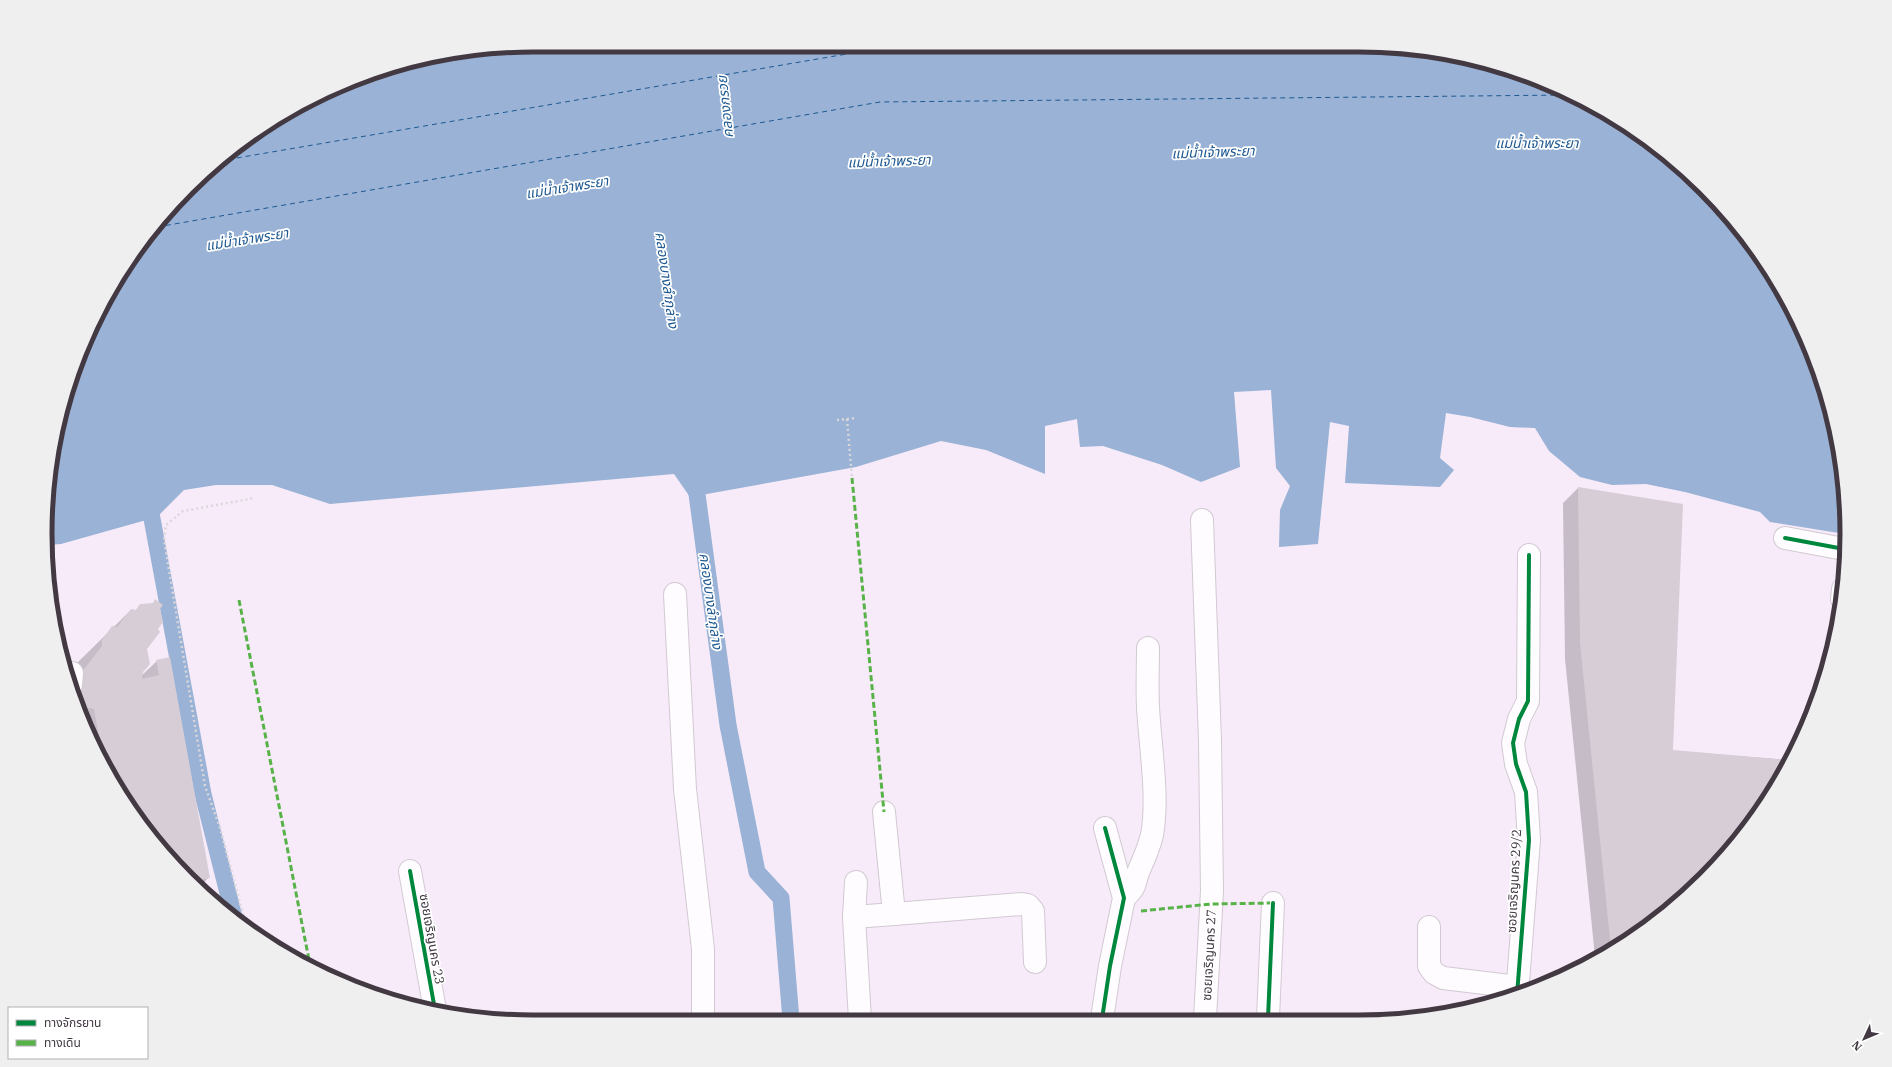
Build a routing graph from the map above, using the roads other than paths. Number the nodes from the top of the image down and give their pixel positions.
1 (1202, 520) dead end
2 (1785, 538) dead end
3 (1840, 548) edge
4 (1529, 555) dead end
5 (675, 594) dead end
6 (1148, 648) dead end
7 (884, 812) dead end
8 (1105, 828) dead end
9 (410, 871) dead end
10 (856, 882) dead end
11 (1124, 898) junction
12 (1273, 903) dead end
13 (894, 914) junction
14 (854, 917) junction
15 (1428, 927) dead end
16 (1035, 962) dead end
17 (1517, 987) edge
18 (1510, 990) edge
19 (434, 1005) edge
20 (703, 1015) edge
21 (860, 1015) edge
22 (1103, 1015) edge
23 (1206, 1015) edge
24 (1268, 1015) edge

1 - 23 street, ซอยเจริญนคร 27
2 - 3 street
4 - 17 street, ซอยเจริญนคร 29/2
5 - 20 street
6 - 11 street
7 - 13 street
8 - 11 street
9 - 19 street, ซอยเจริญนคร 23
10 - 14 street
11 - 22 street
12 - 24 street
13 - 14 street
13 - 16 street
14 - 21 street
15 - 18 street

